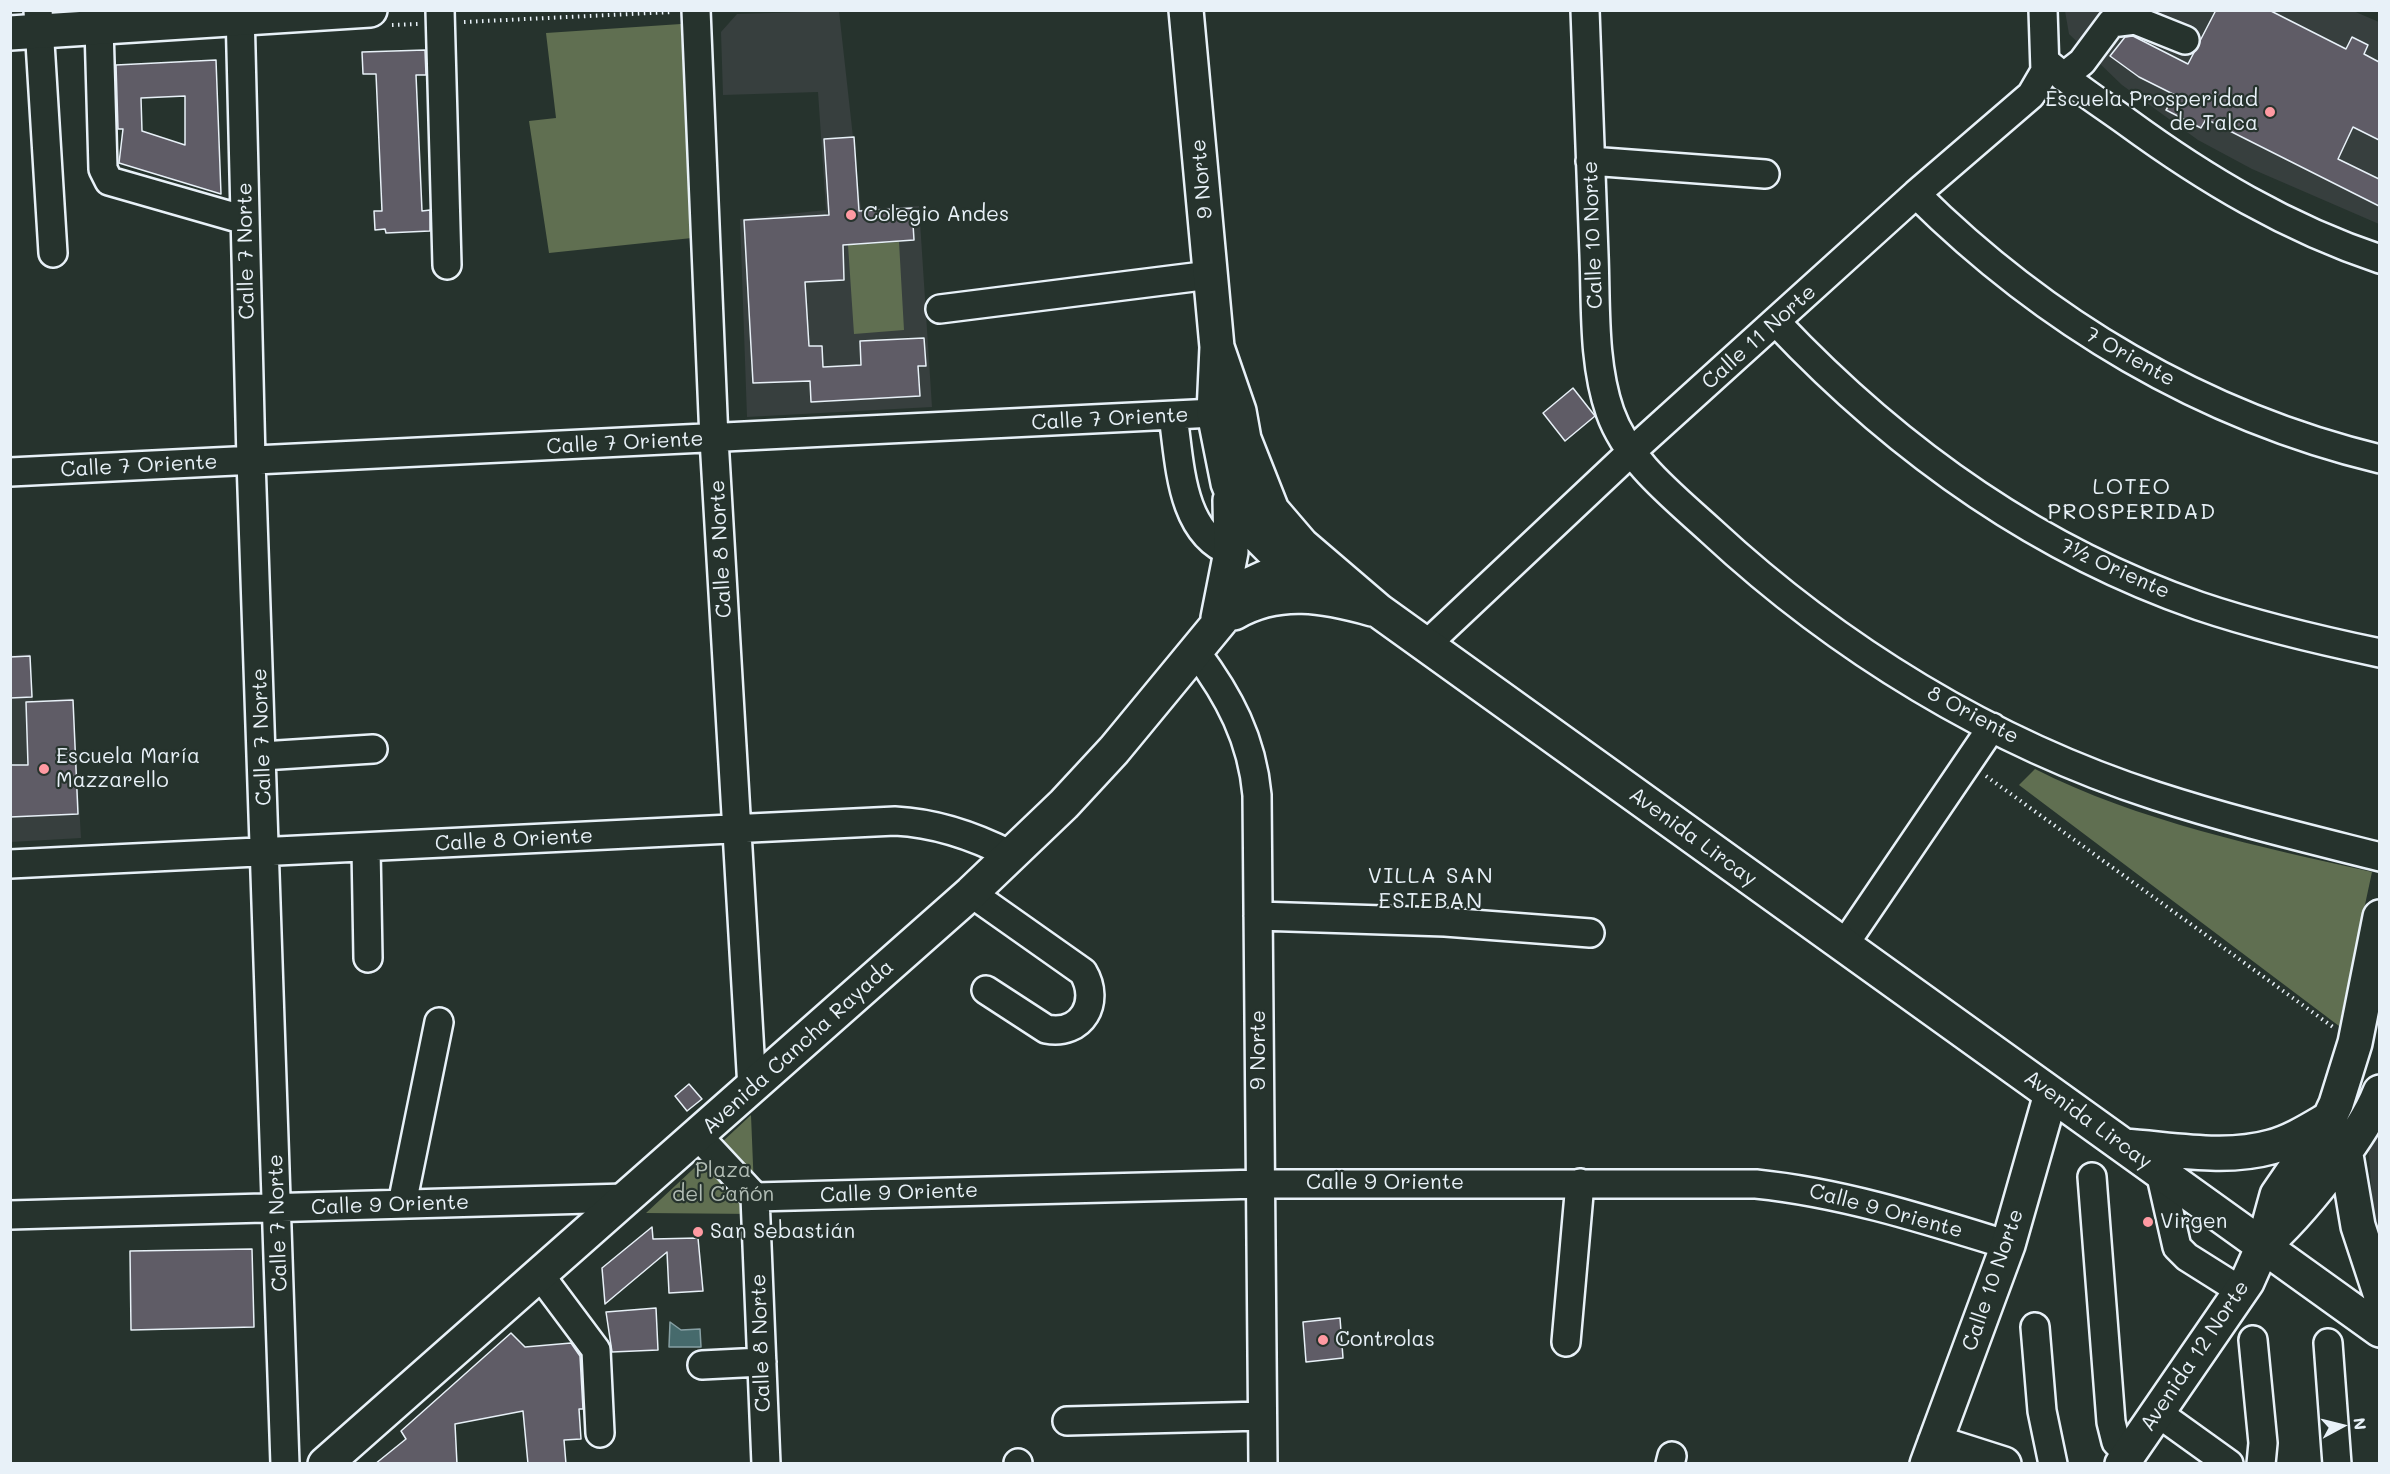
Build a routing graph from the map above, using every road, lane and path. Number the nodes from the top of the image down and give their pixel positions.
1 (370, 10) edge
2 (440, 10) edge
3 (696, 10) edge
4 (1186, 10) edge
5 (1585, 10) edge
6 (2043, 10) edge
7 (240, 15) edge
8 (29, 25) edge
9 (99, 27) junction
10 (2185, 40) dead end
11 (2055, 69) junction
12 (1590, 161) junction
13 (1765, 174) dead end
14 (1916, 194) junction
15 (245, 220) junction
16 (53, 254) dead end
17 (2379, 259) edge
18 (447, 265) dead end
19 (1210, 275) junction
20 (940, 309) dead end
21 (1776, 322) junction
22 (1226, 412) junction
23 (1173, 416) junction
24 (714, 439) junction
25 (1631, 453) junction
26 (2379, 459) edge
27 (251, 460) junction
28 (10, 472) edge
29 (1242, 479) junction
30 (1243, 544) junction
31 (1293, 568) junction
32 (1337, 588) junction
33 (1239, 598) junction
34 (1216, 627) junction
35 (1426, 645) junction
36 (1196, 652) junction
37 (2379, 653) edge
38 (1992, 727) junction
39 (373, 749) dead end
40 (262, 756) junction
41 (1968, 763) junction
42 (737, 829) junction
43 (366, 848) junction
44 (266, 853) junction
45 (1011, 855) junction
46 (2379, 857) edge
47 (10, 864) edge
48 (971, 893) junction
49 (1258, 916) junction
50 (2379, 917) edge
51 (1590, 933) dead end
52 (1844, 945) junction
53 (368, 958) dead end
54 (986, 990) dead end
55 (439, 1022) dead end
56 (2355, 1043) junction
57 (752, 1088) junction
58 (2051, 1094) junction
59 (2376, 1109) edge
60 (2329, 1119) junction
61 (698, 1136) junction
62 (2124, 1146) junction
63 (2345, 1149) junction
64 (2160, 1172) junction
65 (2092, 1177) dead end
66 (1580, 1183) junction
67 (1260, 1184) junction
68 (755, 1197) junction
69 (626, 1198) junction
70 (402, 1204) junction
71 (278, 1208) junction
72 (10, 1215) edge
73 (2008, 1245) junction
74 (2263, 1246) junction
75 (540, 1275) junction
76 (2241, 1291) junction
77 (2379, 1293) edge
78 (2035, 1327) dead end
79 (2379, 1330) edge
80 (2253, 1340) dead end
81 (1566, 1342) dead end
82 (2328, 1343) dead end
83 (762, 1362) junction
84 (702, 1365) dead end
85 (2158, 1413) junction
86 (1262, 1416) junction
87 (1067, 1421) dead end
88 (600, 1433) dead end
89 (1931, 1453) edge
90 (2125, 1459) edge
91 (285, 1464) edge
92 (325, 1464) edge
93 (766, 1464) edge
94 (1263, 1464) edge
95 (2004, 1464) edge
96 (2053, 1464) edge
97 (2229, 1464) edge
98 (2261, 1464) edge
99 (2337, 1464) edge

1 - 7 main road
2 - 18 street
3 - 24 street, Calle 8 Norte
4 - 19 main road, 9 Norte
5 - 12 street, Calle 10 Norte
6 - 11 street, Calle 11 Norte
7 - 9 main road
7 - 15 street, Calle 7 Norte
8 - 9 main road
8 - 16 street
9 - 15 street
10 - 11 street
11 - 14 street, Calle 11 Norte
11 - 17 street
12 - 13 street
12 - 25 street, Calle 10 Norte
14 - 21 street, Calle 11 Norte
14 - 26 street, 7 Oriente
15 - 27 street, Calle 7 Norte
19 - 20 street
19 - 22 main road, 9 Norte
21 - 25 street, Calle 11 Norte
21 - 37 street, 7½ Oriente
22 - 23 street, Calle 7 Oriente
22 - 29 main road, 9 Norte
23 - 24 street, Calle 7 Oriente
23 - 30 street
24 - 27 street, Calle 7 Oriente
24 - 42 street, Calle 8 Norte
25 - 35 street, Calle 11 Norte
25 - 38 street, 8 Oriente
27 - 28 street, Calle 7 Oriente
27 - 40 street, Calle 7 Norte
29 - 30 main road
29 - 32 main road, Avenida Lircay
30 - 31 main road
30 - 33 main road
30 - 34 main road
31 - 32 main road, Avenida Cancha Rayada
31 - 33 main road, Avenida Cancha Rayada
32 - 34 main road, Avenida Cancha Rayada
32 - 35 main road, Avenida Lircay
33 - 34 main road, Avenida Cancha Rayada
34 - 36 main road, Avenida Cancha Rayada
35 - 52 main road, Avenida Lircay
36 - 45 main road, Avenida Cancha Rayada
36 - 49 street, 9 Norte
38 - 41 street
38 - 46 street, 8 Oriente
39 - 40 street
40 - 44 street, Calle 7 Norte
41 - 52 street
41 - 56 path
42 - 43 street, Calle 8 Oriente
42 - 45 street, Calle 8 Oriente
42 - 57 street, Calle 8 Norte
43 - 44 street, Calle 8 Oriente
43 - 53 street
44 - 47 street, Calle 8 Oriente
44 - 71 street, Calle 7 Norte
45 - 48 main road, Avenida Cancha Rayada
48 - 54 street
48 - 57 main road, Avenida Cancha Rayada
49 - 51 street
49 - 67 street, 9 Norte
50 - 56 main road, Avenida 12 Norte
52 - 58 main road, Avenida Lircay
55 - 70 street
56 - 60 main road, Avenida 12 Norte
57 - 61 main road, Avenida Cancha Rayada
58 - 62 main road, Avenida Lircay
58 - 73 main road, Calle 10 Norte
59 - 63 main road, Avenida 12 Norte
60 - 62 main road
60 - 74 main road, Avenida 12 Norte
61 - 68 street
61 - 69 main road, Avenida Cancha Rayada
62 - 64 main road, Avenida Lircay
63 - 74 main road, Avenida 12 Norte
63 - 77 main road
64 - 74 main road, Avenida Lircay
64 - 76 street, Avenida Lircay
65 - 90 street
66 - 67 street, Calle 9 Oriente
66 - 73 street, Calle 9 Oriente
66 - 81 street
67 - 68 street, Calle 9 Oriente
67 - 86 street, 9 Norte
68 - 83 street, Calle 8 Norte
69 - 70 street, Calle 9 Oriente
69 - 75 main road, Avenida Cancha Rayada
70 - 71 street, Calle 9 Oriente
71 - 72 street, Calle 9 Oriente
71 - 91 street, Calle 7 Norte
73 - 89 main road, Calle 10 Norte
74 - 76 main road, Avenida 12 Norte
74 - 79 main road, Avenida Lircay
75 - 88 street
75 - 92 main road, Avenida Cancha Rayada
76 - 85 main road, Avenida 12 Norte
78 - 96 street
80 - 98 street
82 - 99 street
83 - 84 street
83 - 93 street, Calle 8 Norte
85 - 90 main road, Avenida 12 Norte
85 - 97 street
86 - 87 street
86 - 94 street, 9 Norte
89 - 95 main road

